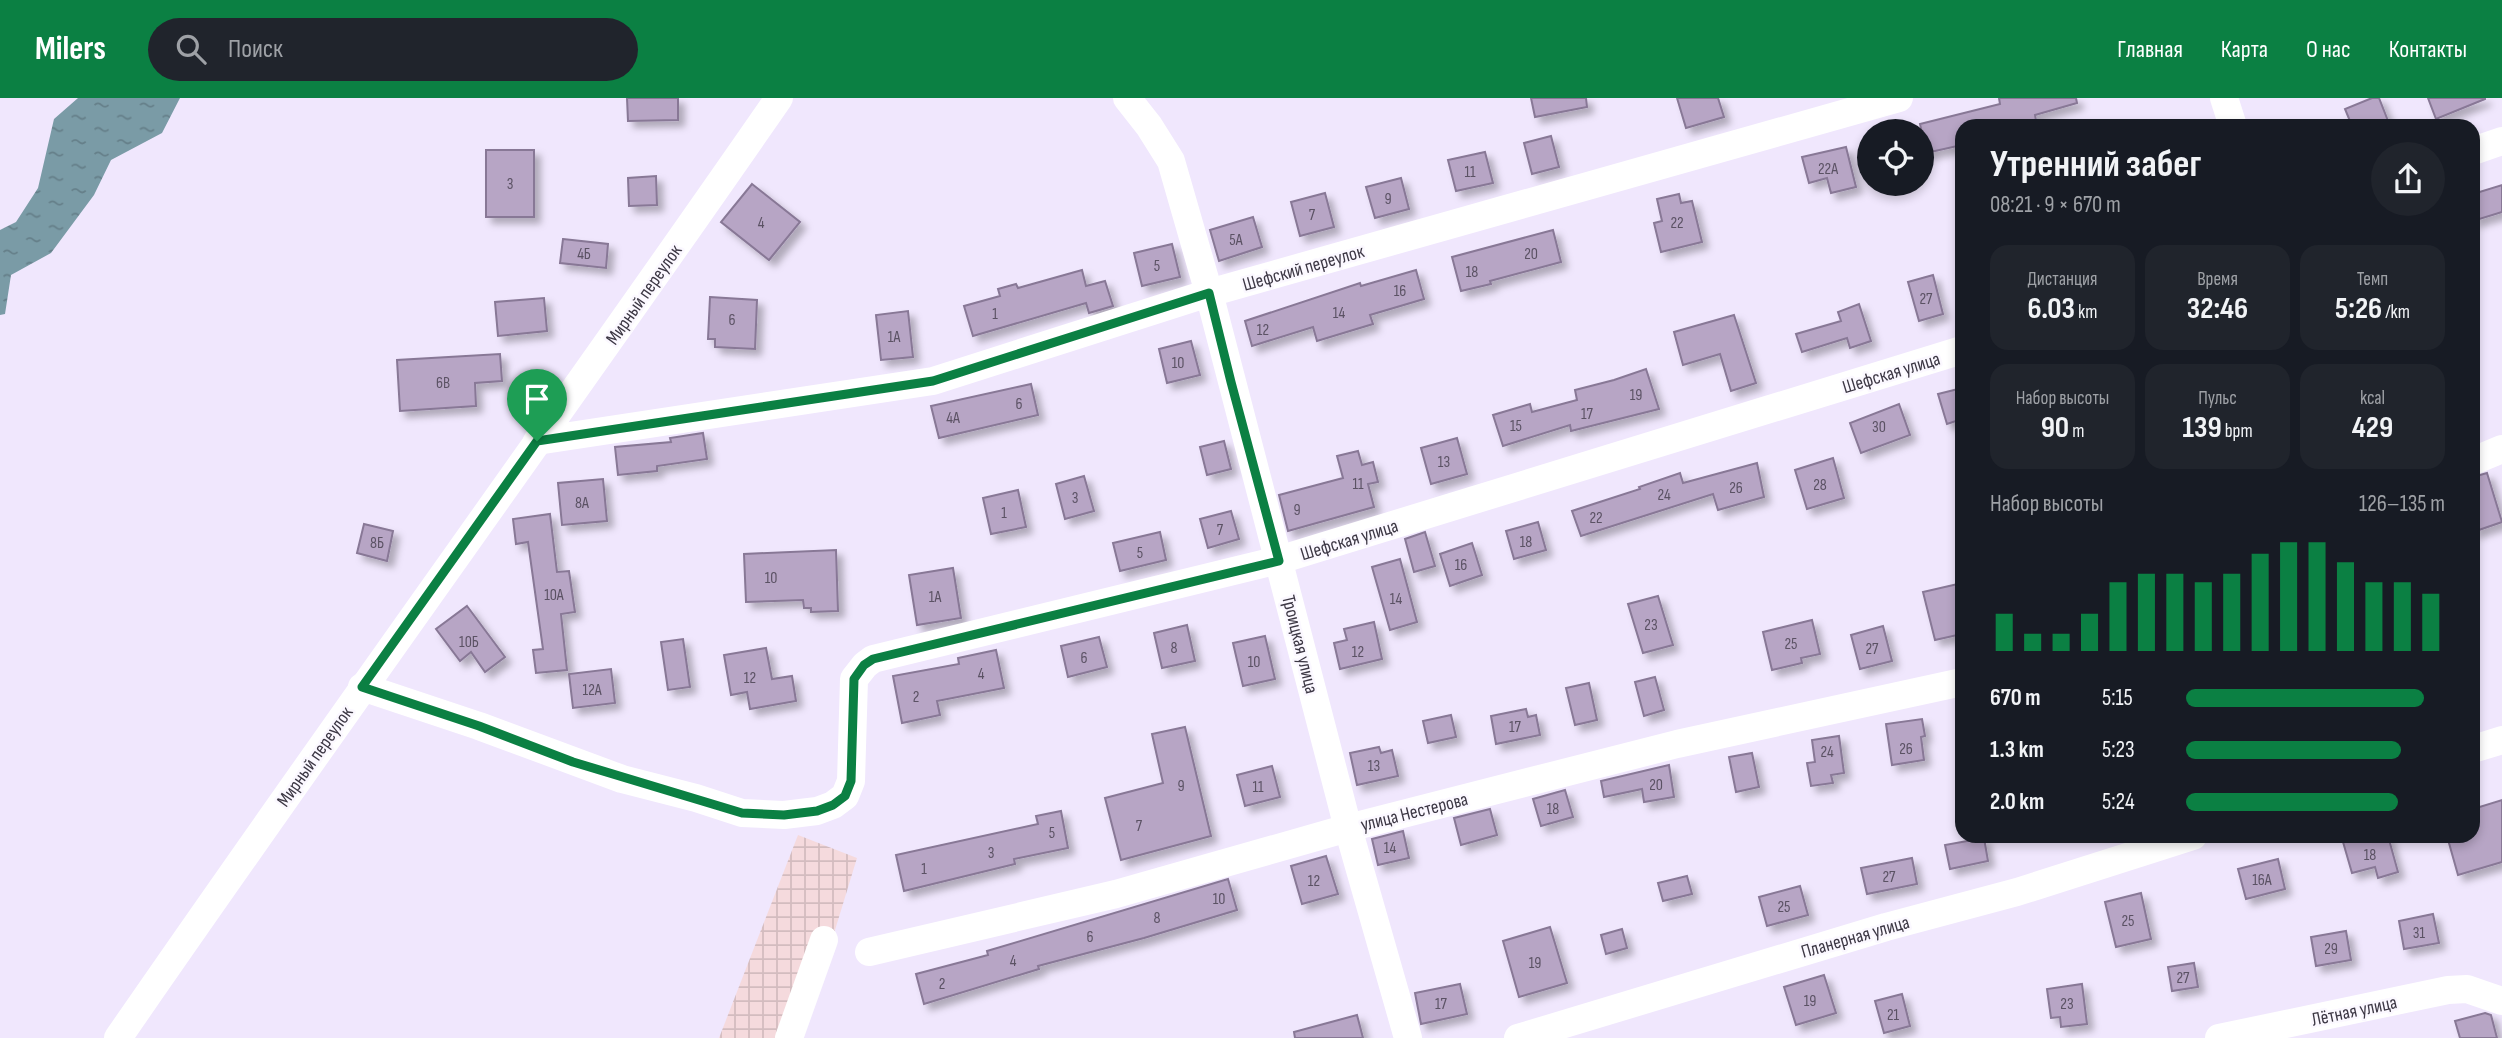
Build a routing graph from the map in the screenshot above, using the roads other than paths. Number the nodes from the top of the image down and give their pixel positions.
1 (779, 98) edge
2 (1127, 98) edge
3 (1899, 98) edge
4 (2224, 98) edge
5 (2231, 119) edge
6 (2502, 141) edge
7 (2480, 149) edge
8 (1209, 293) junction
9 (1955, 352) edge
10 (537, 441) junction
11 (2502, 449) edge
12 (2480, 458) edge
13 (1279, 561) junction
14 (1955, 684) edge
15 (362, 687) junction
16 (2502, 740) edge
17 (2480, 747) edge
18 (1348, 828) junction
19 (2171, 843) edge
20 (824, 940) dead end
21 (869, 952) dead end
22 (2502, 1001) edge
23 (118, 1038) edge
24 (789, 1038) edge
25 (1408, 1038) edge
26 (1518, 1038) edge
27 (2219, 1038) edge

1 - 10 street, Мирный переулок
2 - 8 street, Троицкая улица
3 - 8 street, Шефский переулок
4 - 5 street
6 - 7 street
8 - 10 street, Шефский переулок
8 - 13 street, Троицкая улица
9 - 13 street, Шефская улица
10 - 15 street, Мирный переулок
11 - 12 street
13 - 15 street, Шефская улица
13 - 18 street, Троицкая улица
14 - 18 street, улица Нестерова
15 - 23 street, Мирный переулок
16 - 17 street
18 - 21 street, улица Нестерова
18 - 25 street, Троицкая улица
19 - 26 street, Планерная улица
20 - 24 street
22 - 27 street, Лётная улица

